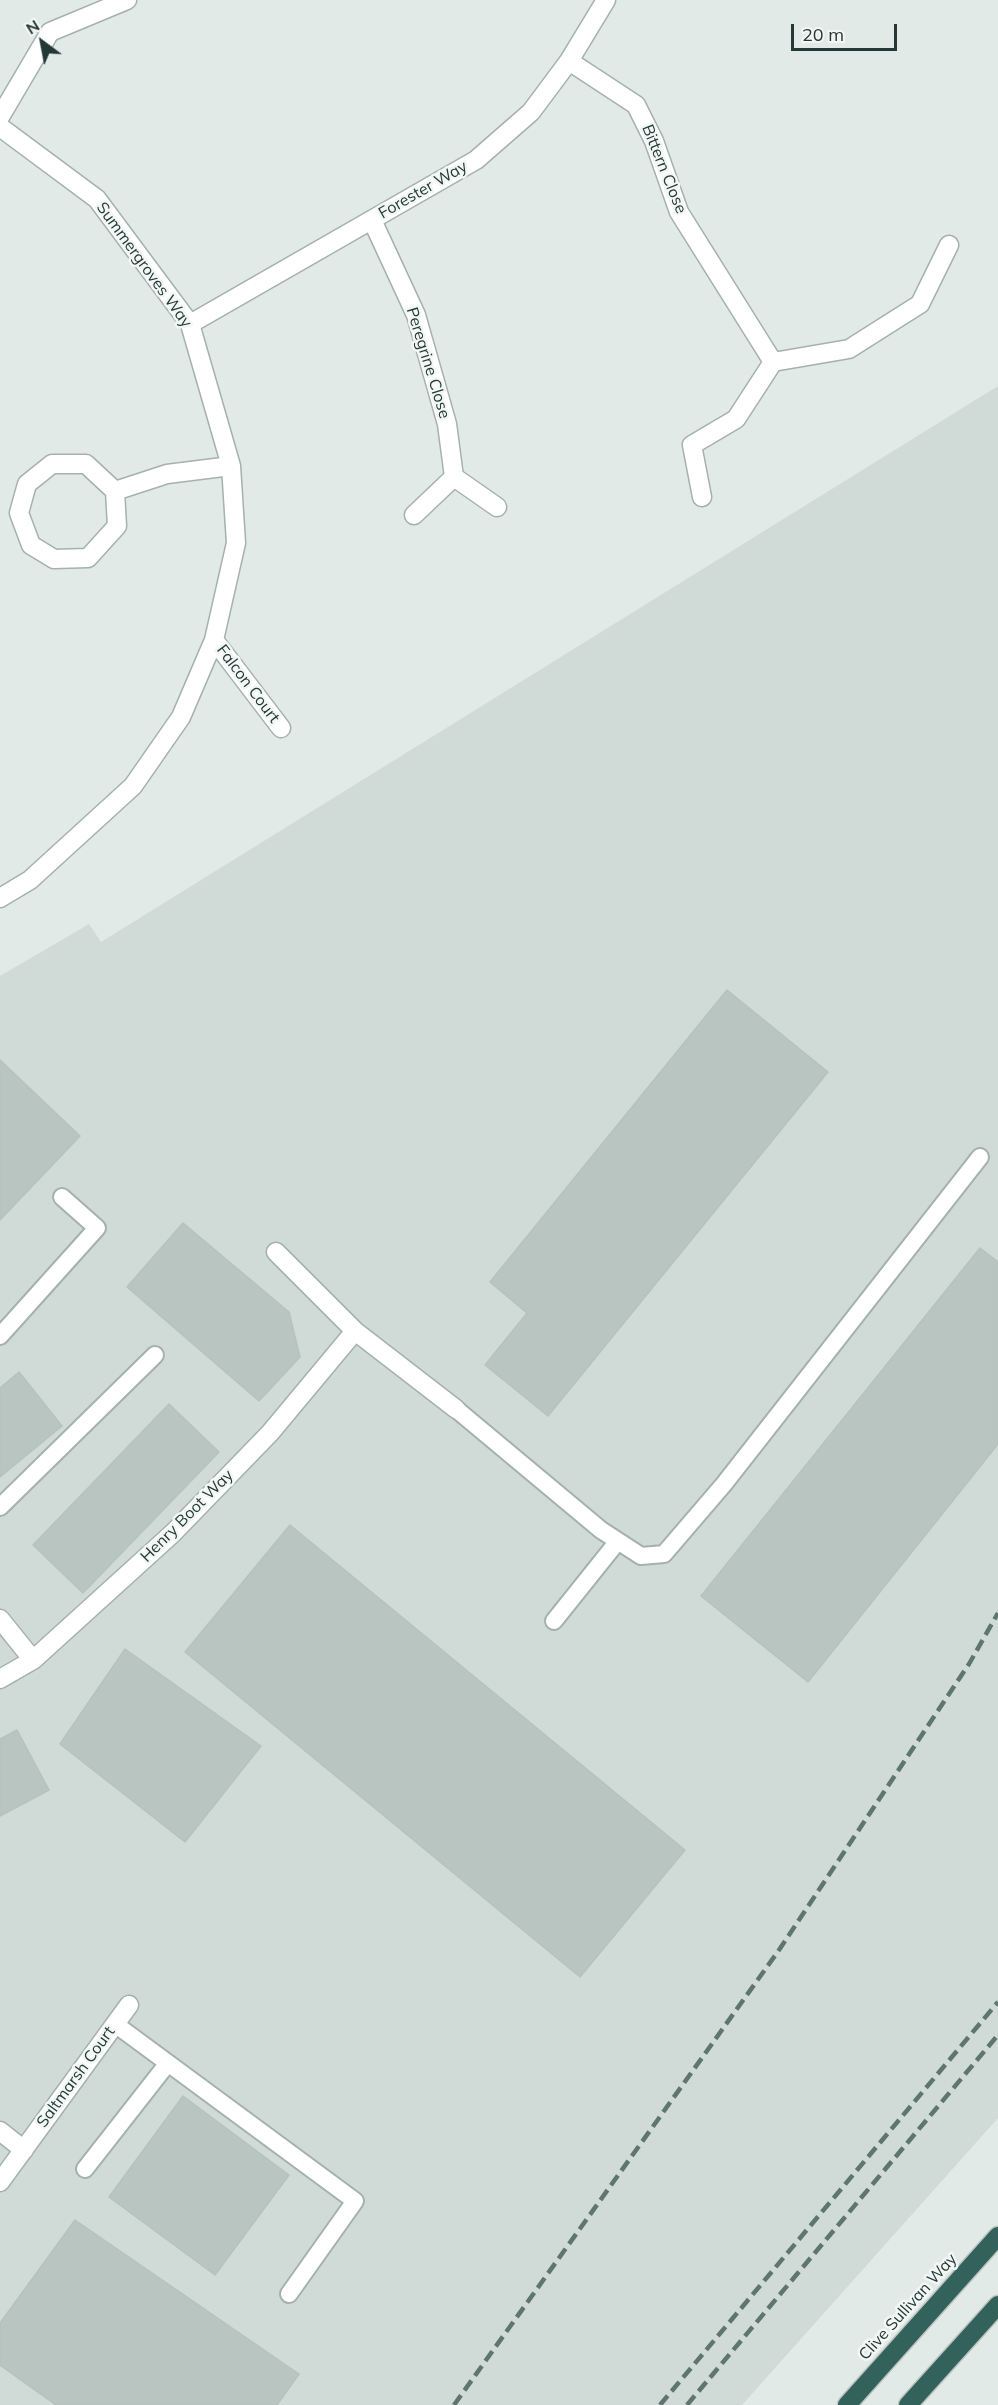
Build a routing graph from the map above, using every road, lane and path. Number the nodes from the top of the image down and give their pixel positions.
1 (127, 0) edge
2 (606, 0) edge
3 (569, 61) junction
4 (0, 117) edge
5 (0, 127) edge
6 (372, 220) junction
7 (949, 245) dead end
8 (190, 324) junction
9 (773, 362) junction
10 (231, 466) junction
11 (454, 477) junction
12 (115, 491) junction
13 (702, 497) dead end
14 (497, 507) dead end
15 (414, 515) dead end
16 (214, 640) junction
17 (281, 728) dead end
18 (0, 898) edge
19 (980, 1157) dead end
20 (62, 1197) dead end
21 (276, 1252) dead end
22 (355, 1331) junction
23 (0, 1336) edge
24 (155, 1355) dead end
25 (456, 1409) joint
26 (0, 1506) edge
27 (618, 1541) junction
28 (0, 1619) edge
29 (554, 1621) dead end
30 (33, 1660) junction
31 (0, 1679) edge
32 (129, 2005) dead end
33 (115, 2024) junction
34 (168, 2063) junction
35 (0, 2131) edge
36 (24, 2150) junction
37 (85, 2169) dead end
38 (0, 2182) edge
39 (998, 2236) edge
40 (289, 2294) dead end
41 (998, 2305) edge
42 (847, 2405) edge
43 (908, 2405) edge

1 - 4 street
2 - 3 street, Forester Way
3 - 6 street, Forester Way
3 - 9 street, Bittern Close
5 - 8 street, Summergroves Way
6 - 8 street, Forester Way
6 - 11 street, Peregrine Close
7 - 9 street
8 - 10 street, Summergroves Way
9 - 13 street
10 - 12 street
10 - 16 street, Summergroves Way
11 - 14 street
11 - 15 street
12 - 12 street
16 - 17 street, Falcon Court
16 - 18 street, Summergroves Way
19 - 27 lane
20 - 23 lane
21 - 22 street
22 - 25 street
22 - 30 street, Henry Boot Way
24 - 26 lane
25 - 27 lane
27 - 29 lane
28 - 30 street
30 - 31 street, Henry Boot Way
32 - 33 street, Saltmarsh Court
33 - 34 lane
33 - 36 street, Saltmarsh Court
34 - 37 lane
34 - 40 lane
35 - 36 street
36 - 38 street, Saltmarsh Court
39 - 42 highway, Clive Sullivan Way
41 - 43 highway

